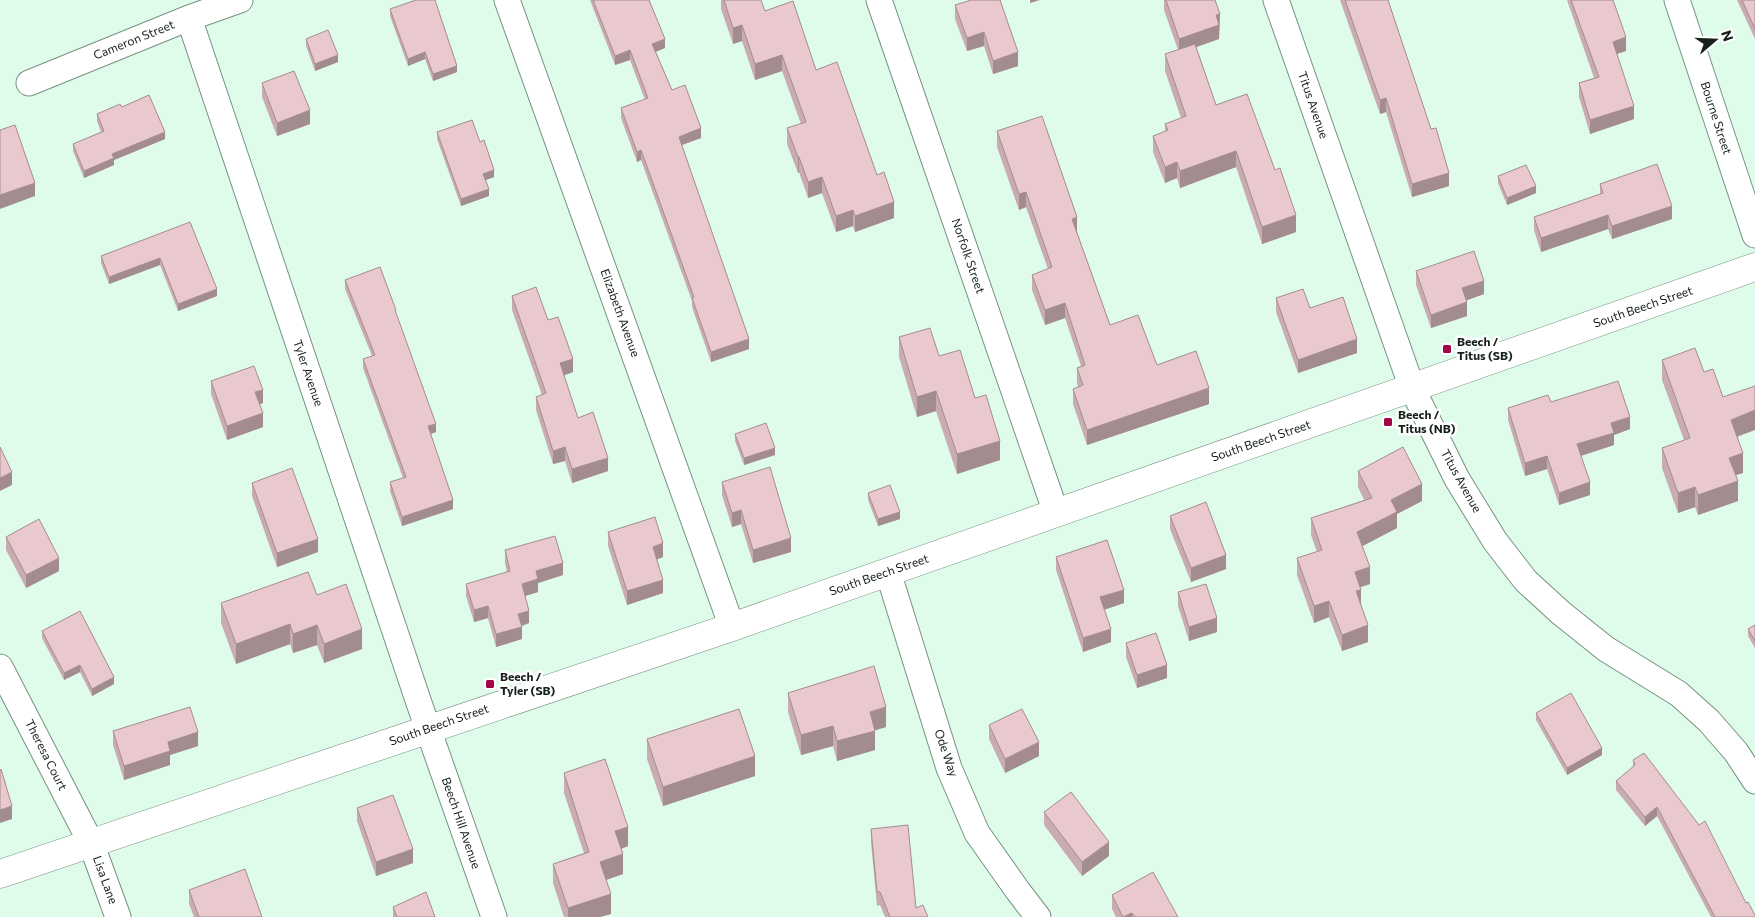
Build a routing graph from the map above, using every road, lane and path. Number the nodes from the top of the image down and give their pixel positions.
1 (240, 0) edge
2 (506, 0) edge
3 (879, 0) edge
4 (1276, 0) edge
5 (1677, 0) edge
6 (189, 18) junction
7 (29, 83) dead end
8 (1755, 235) edge
9 (1755, 267) edge
10 (1412, 388) junction
11 (1056, 513) junction
12 (888, 572) junction
13 (732, 626) junction
14 (0, 667) edge
15 (428, 729) junction
16 (1755, 781) edge
17 (91, 843) junction
18 (0, 874) edge
19 (118, 917) edge
20 (494, 917) edge
21 (1038, 917) edge

1 - 6 street, Cameron Street
2 - 13 street, Elizabeth Avenue
3 - 11 street, Norfolk Street
4 - 10 street, Titus Avenue
5 - 8 street, Bourne Street
6 - 7 street, Cameron Street
6 - 15 street, Tyler Avenue
9 - 10 street, South Beech Street
10 - 11 street, South Beech Street
10 - 16 street, Titus Avenue
11 - 12 street, South Beech Street
12 - 13 street, South Beech Street
12 - 21 street, Ode Way
13 - 15 street, South Beech Street
14 - 17 street, Theresa Court
15 - 17 street, South Beech Street
15 - 20 street, Beech Hill Avenue
17 - 18 street, South Beech Street
17 - 19 street, Lisa Lane

